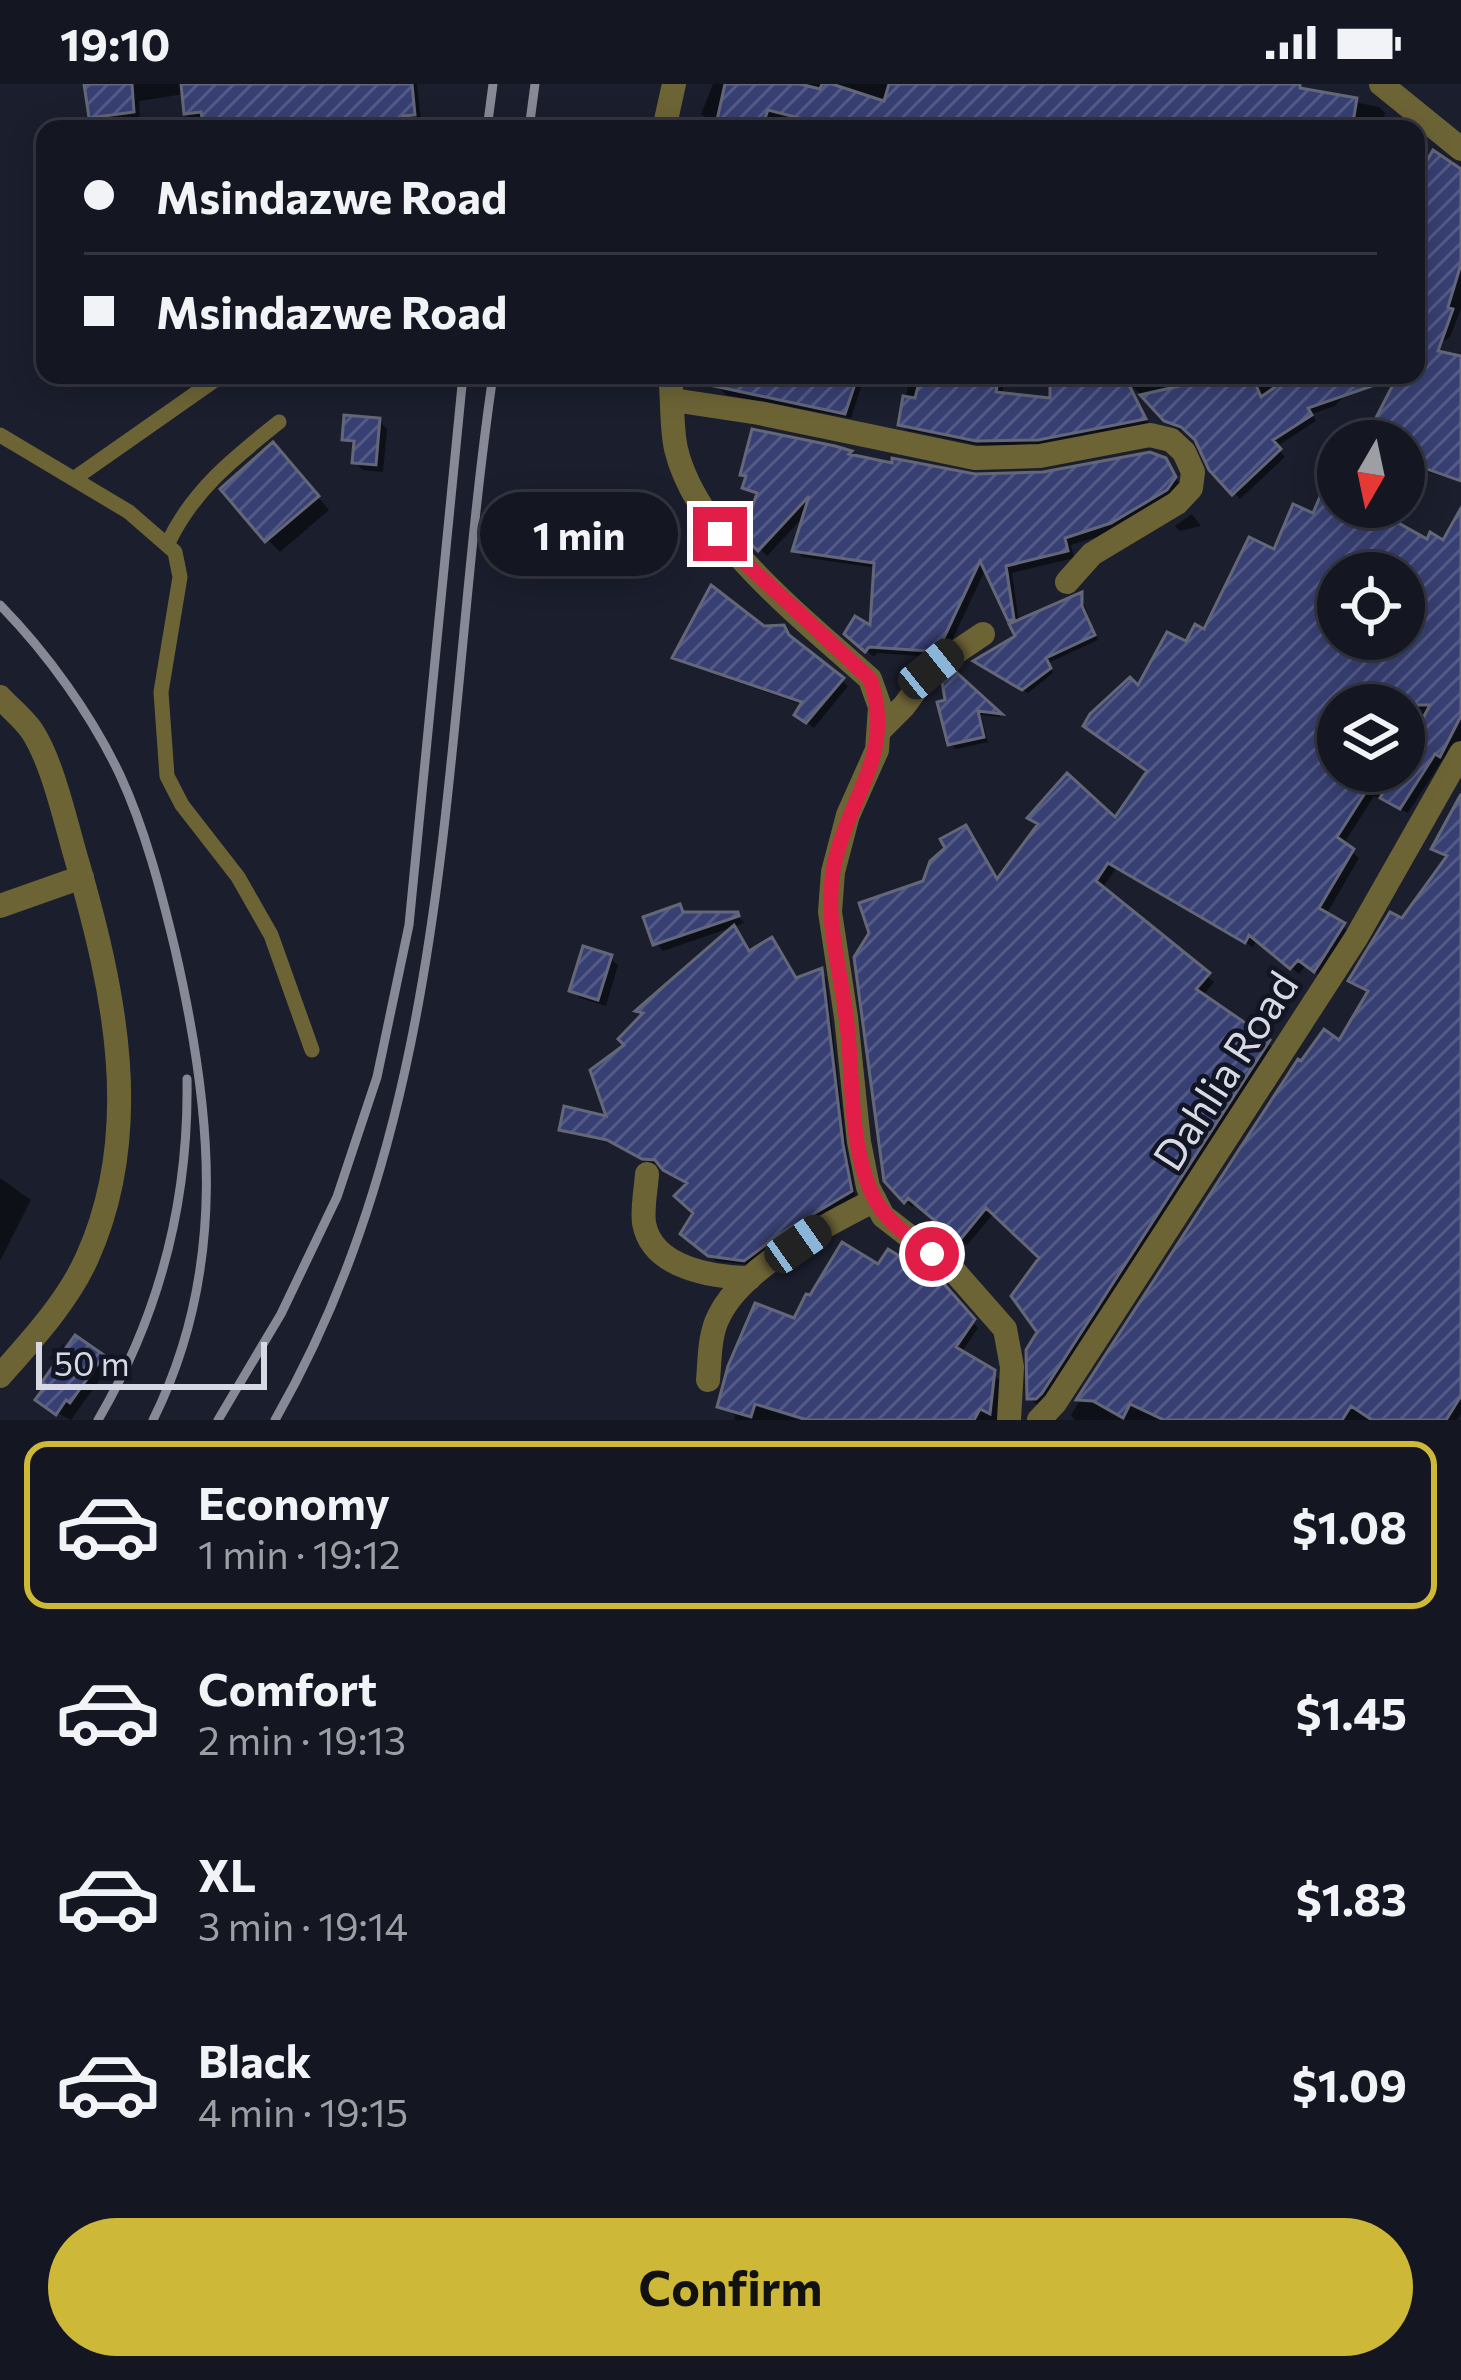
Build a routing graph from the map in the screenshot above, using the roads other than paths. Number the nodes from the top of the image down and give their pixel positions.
1 (674, 84) edge
2 (1382, 84) edge
3 (666, 120) edge
4 (1461, 149) edge
5 (209, 384) edge
6 (671, 387) edge
7 (279, 422) dead end
8 (0, 435) edge
9 (75, 478) junction
10 (168, 544) junction
11 (1066, 582) dead end
12 (983, 634) dead end
13 (0, 697) edge
14 (880, 729) junction
15 (1461, 753) edge
16 (82, 877) junction
17 (0, 906) edge
18 (312, 1050) dead end
19 (647, 1174) dead end
20 (875, 1200) junction
21 (750, 1278) junction
22 (0, 1376) edge
23 (708, 1380) dead end
24 (1009, 1420) edge
25 (1039, 1420) edge

1 - 3 street
2 - 4 street
5 - 9 lane
6 - 11 street
6 - 14 street
7 - 10 lane
8 - 9 lane
9 - 10 lane
10 - 18 lane
12 - 14 street
13 - 16 street
14 - 20 street
15 - 25 street, Dahlia Road
16 - 17 street
16 - 22 street
19 - 21 street
20 - 21 street
20 - 24 street
21 - 23 street

